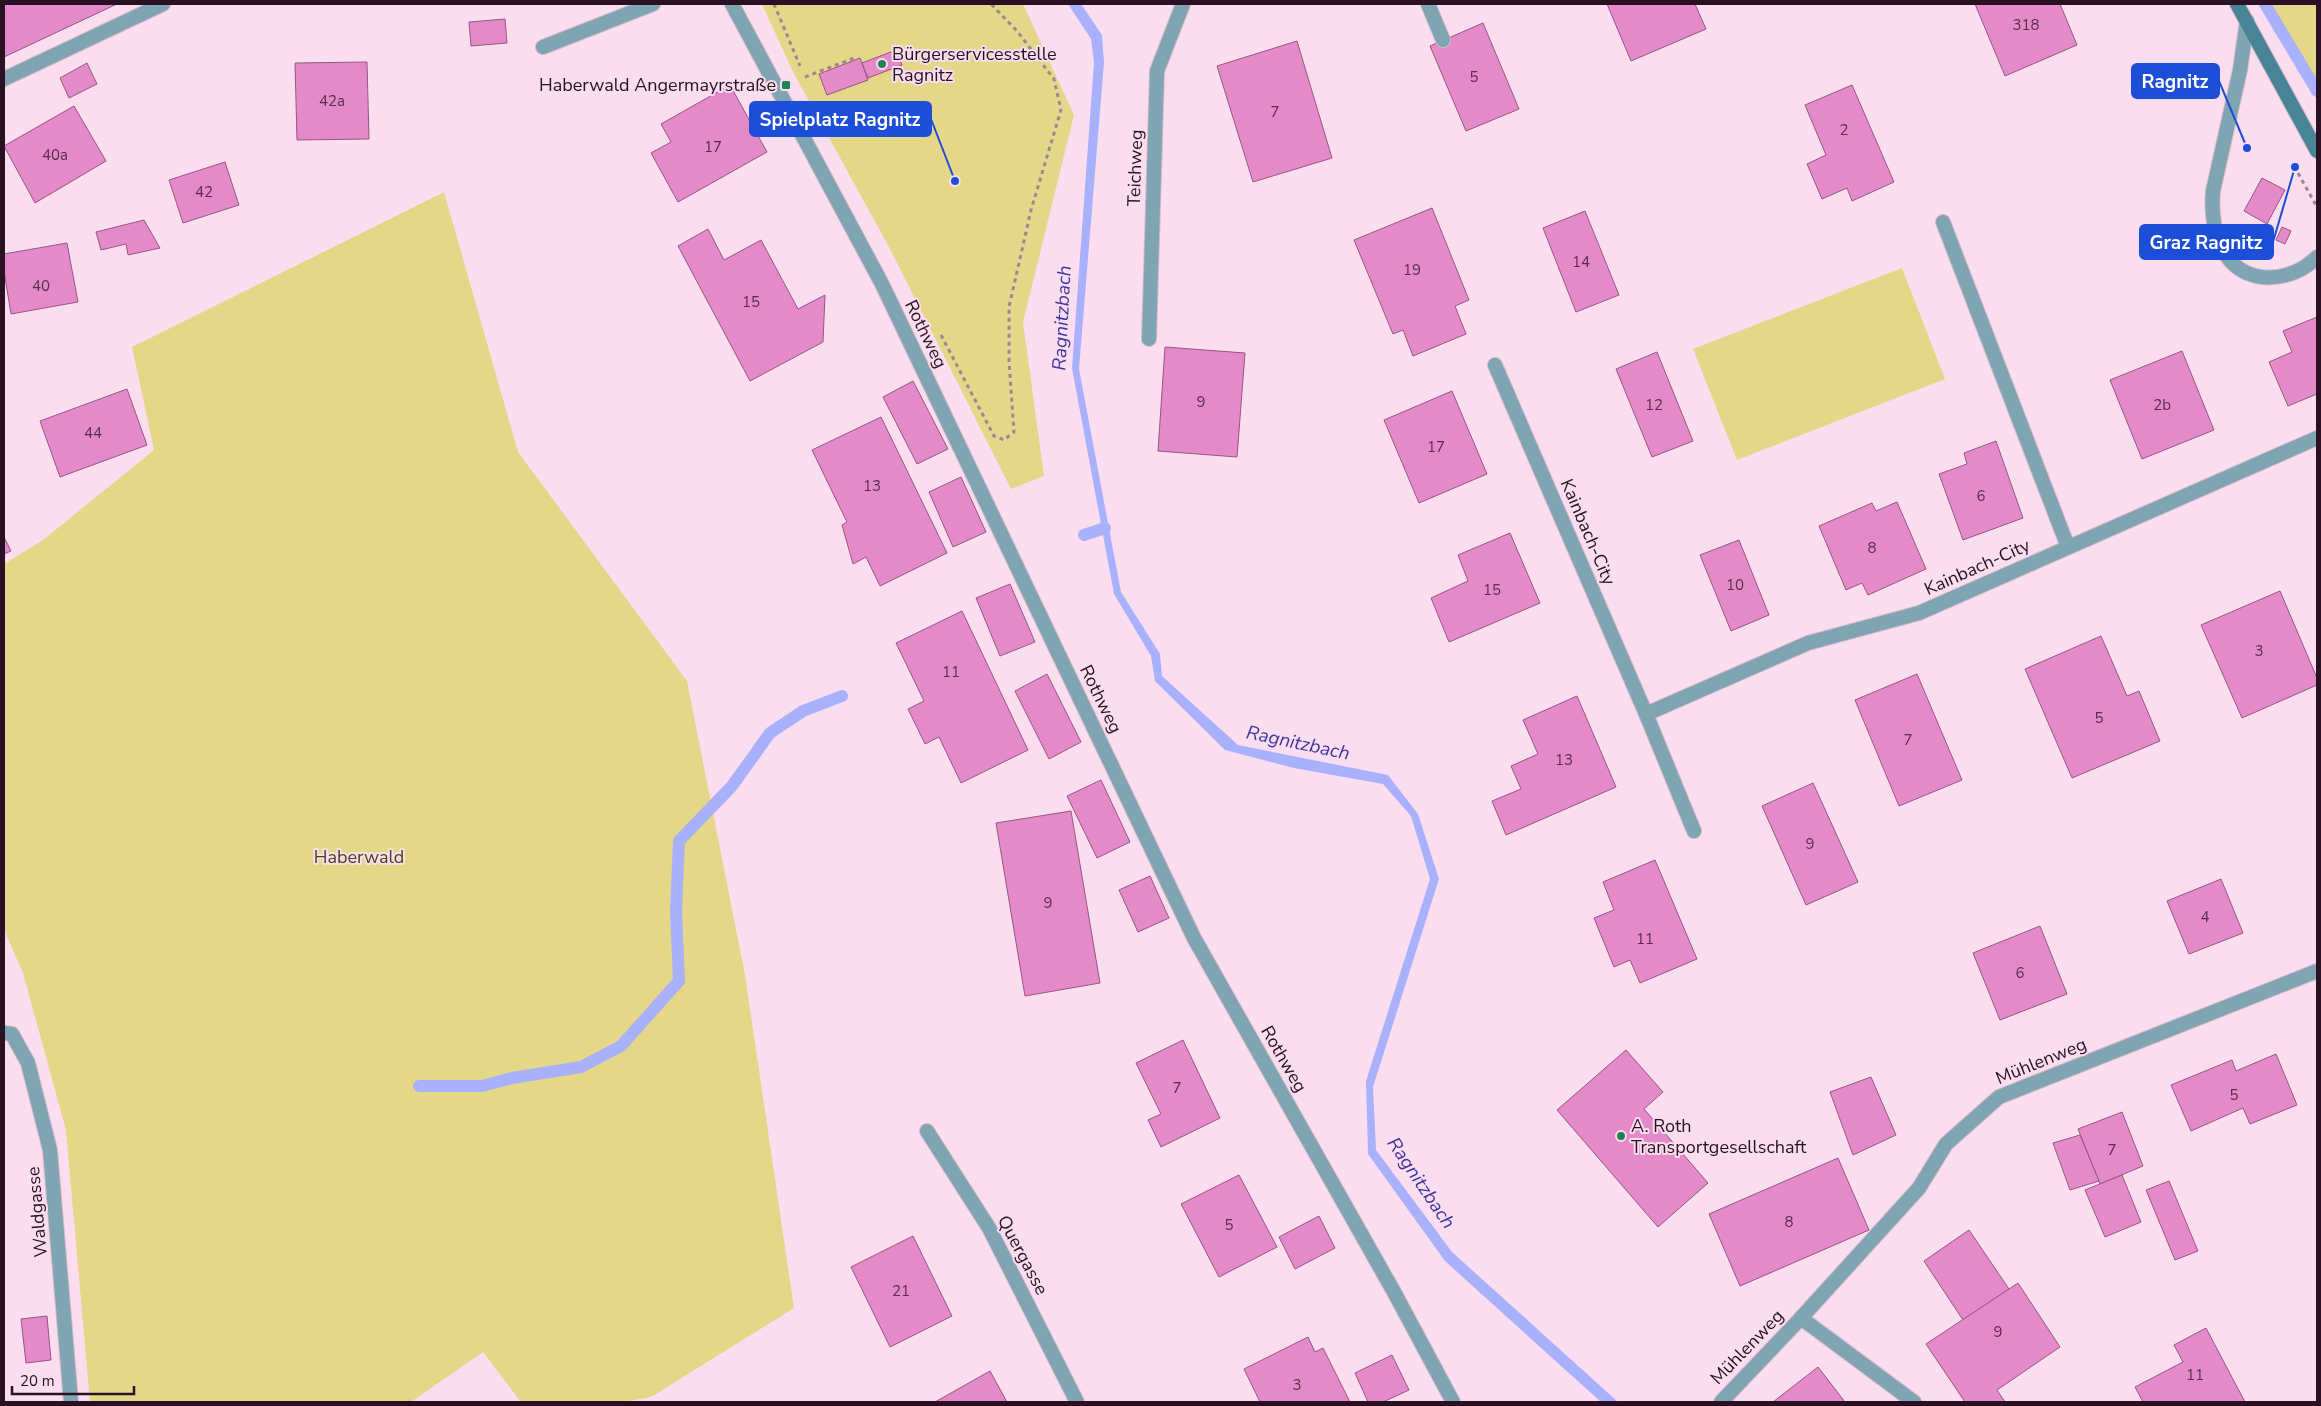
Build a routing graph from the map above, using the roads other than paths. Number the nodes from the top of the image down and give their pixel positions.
1 (163, 4) edge
2 (653, 4) edge
3 (732, 4) edge
4 (1184, 4) edge
5 (1428, 4) edge
6 (2237, 4) edge
7 (2247, 21) junction
8 (1443, 40) dead end
9 (543, 47) dead end
10 (4, 79) edge
11 (2317, 151) edge
12 (1943, 222) dead end
13 (2317, 258) edge
14 (1149, 339) dead end
15 (1495, 365) dead end
16 (2317, 438) edge
17 (2068, 547) junction
18 (1646, 714) junction
19 (1694, 830) dead end
20 (2317, 971) edge
21 (4, 1033) edge
22 (927, 1131) dead end
23 (1801, 1318) junction
24 (71, 1402) edge
25 (1077, 1402) edge
26 (1453, 1402) edge
27 (1721, 1402) edge
28 (1914, 1402) edge

1 - 10 street
2 - 9 street
3 - 26 street, Rothweg
4 - 14 street, Teichweg
5 - 8 street
6 - 7 main road
7 - 11 main road
7 - 13 street
12 - 17 street
15 - 18 street, Kainbach-City
16 - 17 street, Kainbach-City
17 - 18 street, Kainbach-City
18 - 19 street, Kainbach-City
20 - 23 street, Mühlenweg
21 - 24 street, Waldgasse
22 - 25 street, Quergasse
23 - 27 street, Mühlenweg
23 - 28 street, Mühlenweg

